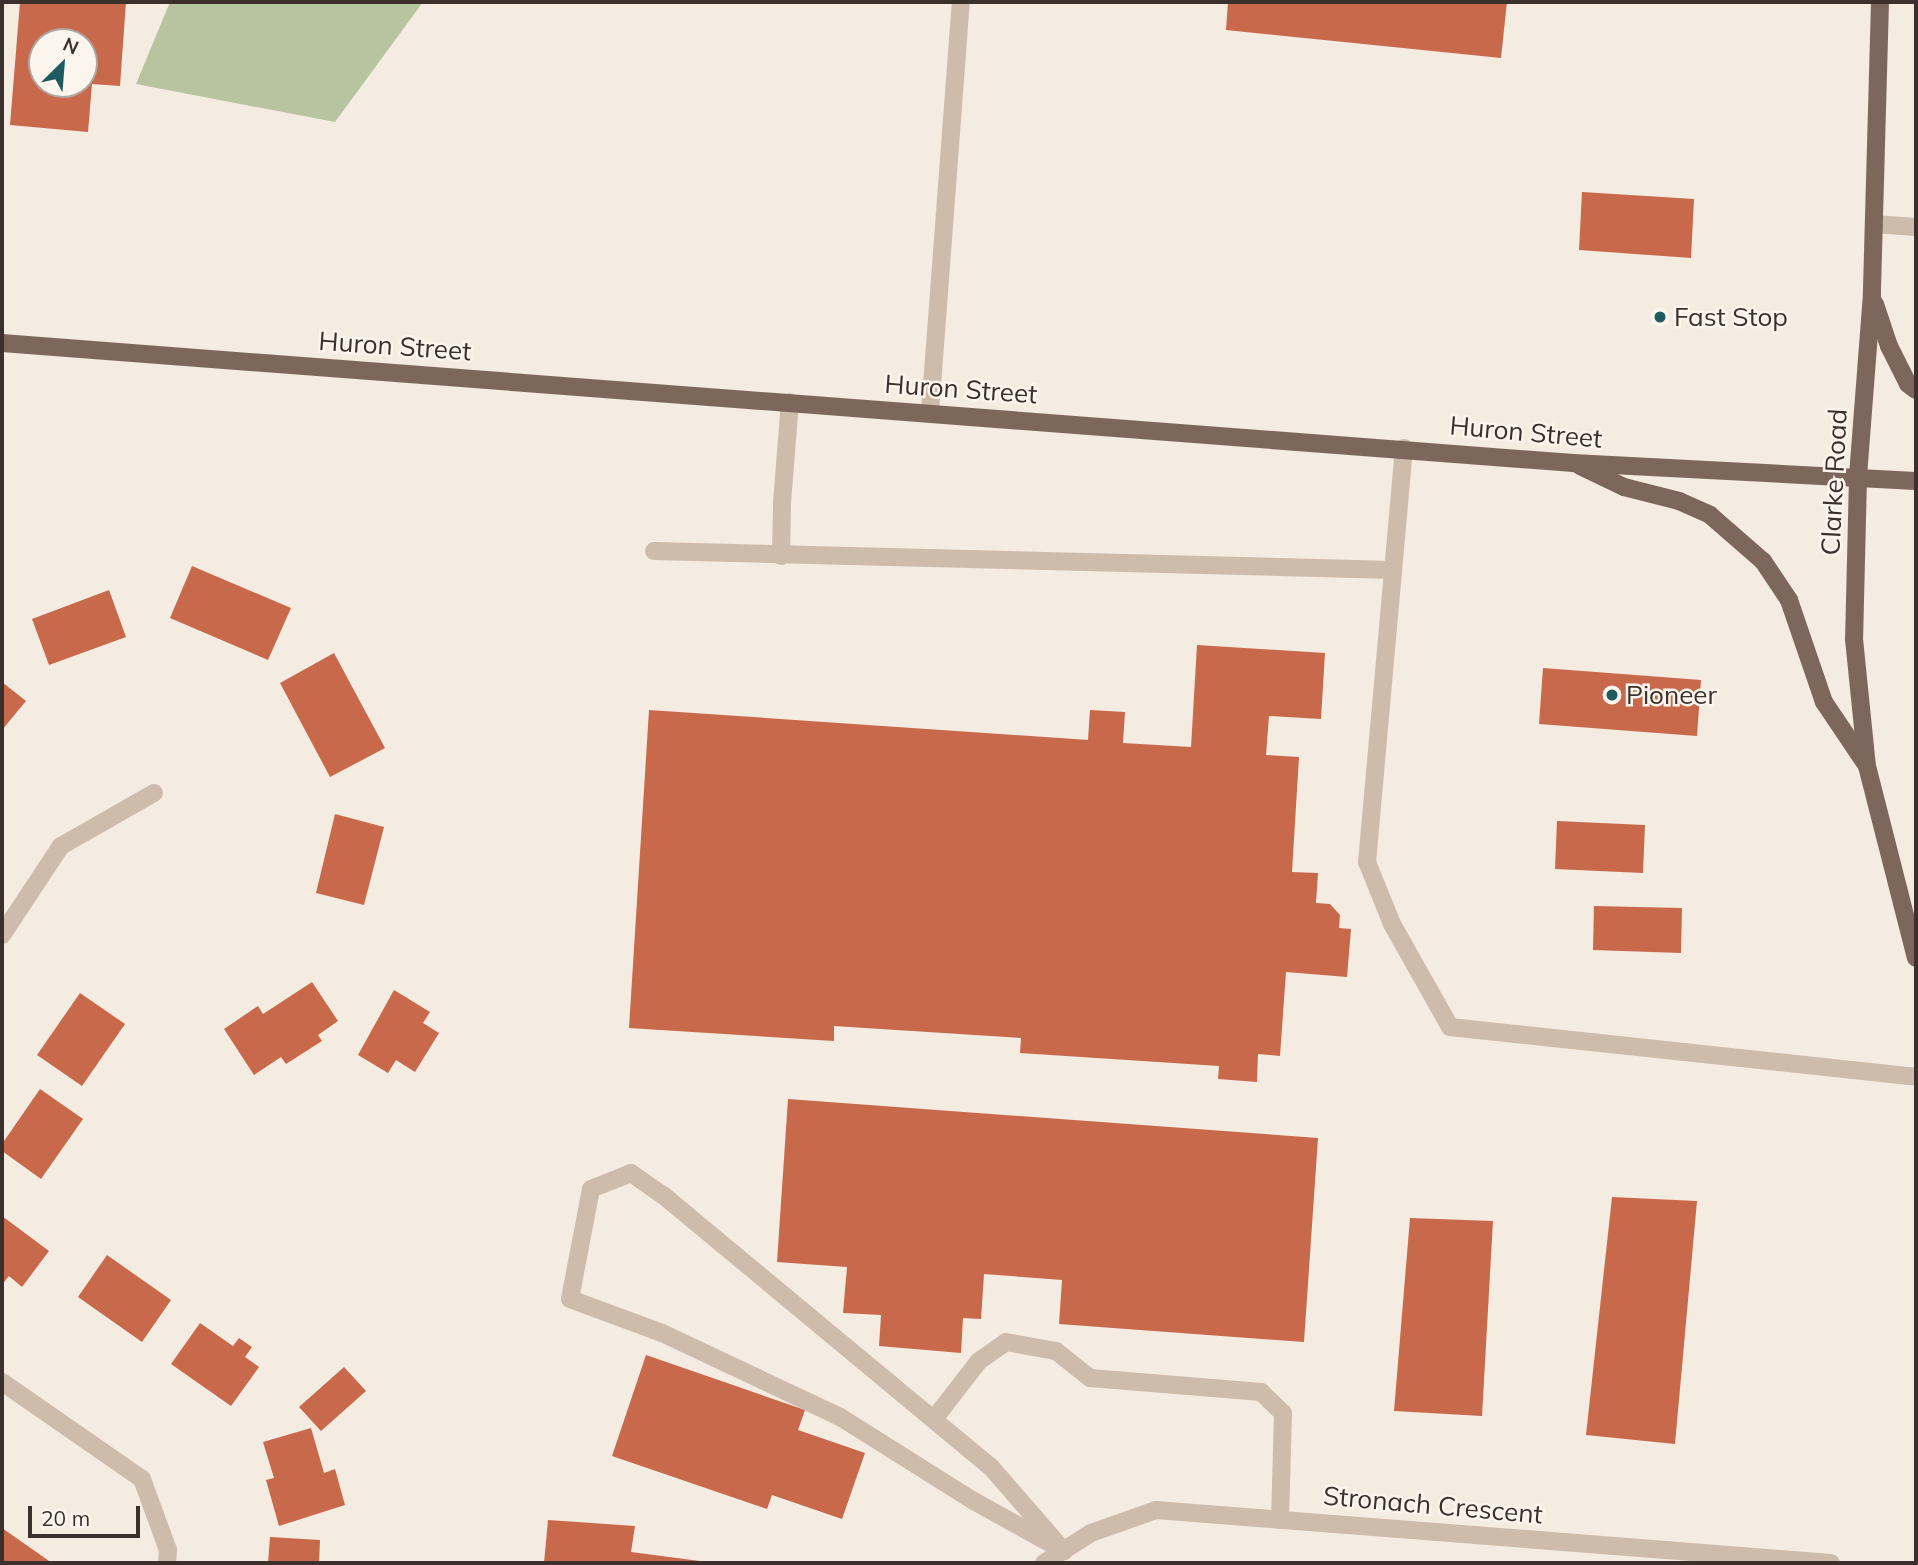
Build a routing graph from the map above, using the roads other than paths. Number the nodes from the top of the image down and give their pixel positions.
1 (961, 2) edge
2 (1880, 2) edge
3 (1874, 224) junction
4 (1916, 227) edge
5 (1872, 294) junction
6 (2, 343) edge
7 (1916, 390) edge
8 (790, 402) junction
9 (930, 412) junction
10 (1404, 448) junction
11 (1573, 463) junction
12 (1858, 478) junction
13 (1916, 481) edge
14 (654, 551) dead end
15 (781, 556) junction
16 (1393, 570) junction
17 (1867, 766) junction
18 (154, 793) dead end
19 (2, 935) edge
20 (1916, 958) edge
21 (1916, 1077) edge
22 (2, 1382) edge
23 (934, 1419) junction
24 (1280, 1520) junction
25 (1064, 1551) junction
26 (167, 1563) edge
27 (1044, 1563) edge
28 (1831, 1563) edge

1 - 9 street
2 - 3 main road, Clarke Road
3 - 4 street
3 - 5 main road, Clarke Road
5 - 7 main road
5 - 12 main road, Clarke Road
6 - 8 main road, Huron Street
8 - 9 main road, Huron Street
8 - 15 street
9 - 10 main road, Huron Street
10 - 11 main road, Huron Street
10 - 16 street
11 - 12 main road, Huron Street
11 - 17 main road
12 - 13 main road, Huron Street
12 - 17 main road, Clarke Road
14 - 15 street
15 - 16 street
16 - 21 street
17 - 20 main road, Clarke Road
18 - 19 street
22 - 26 street
23 - 24 street
23 - 25 street
23 - 25 street
24 - 25 street, Stronach Crescent
24 - 28 street, Stronach Crescent
25 - 27 street, Stronach Crescent

